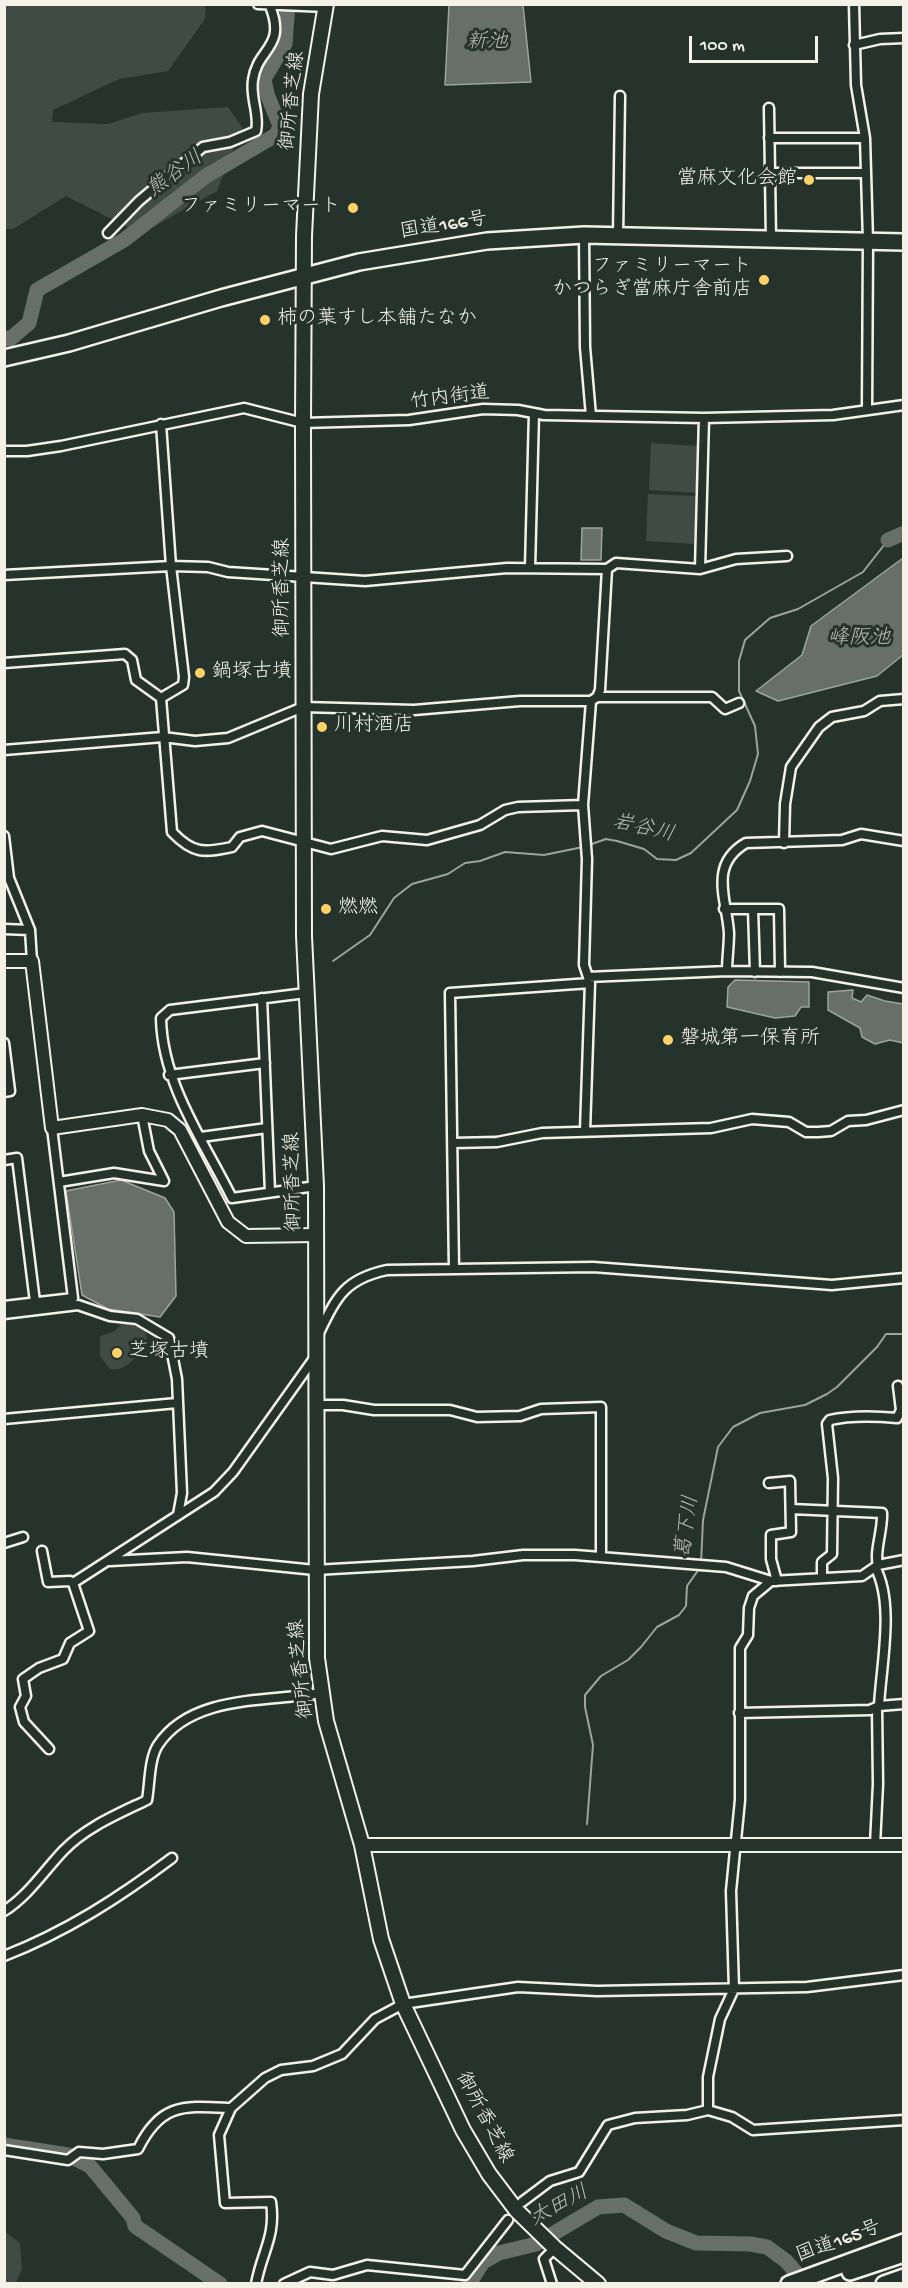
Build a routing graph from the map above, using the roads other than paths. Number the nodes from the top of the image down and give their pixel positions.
1 (258, 4) edge
2 (854, 4) edge
3 (326, 6) edge
4 (272, 7) junction
5 (903, 38) edge
6 (854, 45) junction
7 (620, 96) dead end
8 (769, 108) dead end
9 (769, 138) junction
10 (865, 138) junction
11 (770, 173) junction
12 (866, 173) junction
13 (108, 233) dead end
14 (584, 235) junction
15 (618, 236) junction
16 (771, 241) junction
17 (868, 241) junction
18 (903, 242) edge
19 (304, 278) junction
20 (4, 358) edge
21 (903, 405) edge
22 (867, 411) junction
23 (534, 413) junction
24 (591, 416) junction
25 (704, 418) junction
26 (303, 423) junction
27 (161, 424) junction
28 (4, 451) edge
29 (787, 556) dead end
30 (171, 566) junction
31 (530, 568) junction
32 (607, 569) junction
33 (700, 569) junction
34 (4, 575) edge
35 (304, 576) junction
36 (4, 663) edge
37 (160, 698) junction
38 (594, 699) junction
39 (903, 699) edge
40 (739, 703) dead end
41 (303, 707) junction
42 (163, 737) junction
43 (4, 750) edge
44 (583, 805) junction
45 (4, 836) edge
46 (903, 841) edge
47 (784, 843) junction
48 (303, 844) junction
49 (723, 909) junction
50 (753, 909) junction
51 (4, 929) edge
52 (30, 930) junction
53 (4, 961) edge
54 (32, 961) junction
55 (727, 972) junction
56 (755, 972) junction
57 (780, 972) junction
58 (589, 980) junction
59 (903, 988) edge
60 (306, 993) junction
61 (262, 998) junction
62 (4, 1043) edge
63 (265, 1063) junction
64 (169, 1074) junction
65 (4, 1092) edge
66 (903, 1110) edge
67 (142, 1115) junction
68 (52, 1128) junction
69 (267, 1128) junction
70 (585, 1131) junction
71 (201, 1137) junction
72 (453, 1143) junction
73 (4, 1160) edge
74 (59, 1182) junction
75 (316, 1186) junction
76 (270, 1192) junction
77 (316, 1235) junction
78 (454, 1269) junction
79 (903, 1278) edge
80 (35, 1302) junction
81 (4, 1306) edge
82 (4, 1314) edge
83 (317, 1336) junction
84 (317, 1354) junction
85 (898, 1386) dead end
86 (177, 1403) junction
87 (317, 1405) junction
88 (4, 1419) edge
89 (769, 1483) dead end
90 (790, 1509) junction
91 (832, 1509) junction
92 (178, 1515) junction
93 (23, 1537) dead end
94 (4, 1543) edge
95 (42, 1551) dead end
96 (601, 1557) junction
97 (903, 1560) edge
98 (110, 1561) junction
99 (876, 1566) junction
100 (315, 1570) junction
101 (822, 1578) junction
102 (774, 1581) junction
103 (73, 1583) junction
104 (321, 1693) junction
105 (903, 1704) edge
106 (878, 1706) junction
107 (740, 1713) junction
108 (49, 1749) dead end
109 (362, 1845) junction
110 (736, 1845) junction
111 (874, 1845) junction
112 (903, 1845) edge
113 (172, 1858) dead end
114 (4, 1911) edge
115 (4, 1956) edge
116 (903, 1976) edge
117 (734, 1989) junction
118 (403, 2004) junction
119 (231, 2108) junction
120 (708, 2110) junction
121 (903, 2120) edge
122 (4, 2150) edge
123 (522, 2202) dead end
124 (508, 2220) dead end
125 (903, 2242) edge
126 (555, 2248) junction
127 (903, 2253) edge
128 (903, 2277) edge
129 (256, 2283) edge
130 (284, 2283) edge
131 (552, 2283) edge
132 (598, 2283) edge
133 (789, 2283) edge
134 (817, 2283) edge
135 (884, 2283) edge

1 - 4 street
2 - 6 street
3 - 4 street
3 - 19 main road, 御所香芝線
4 - 13 street
5 - 6 street
6 - 10 street
7 - 15 street
8 - 9 street
9 - 10 street
9 - 11 street
10 - 12 street
11 - 12 street
11 - 16 street
12 - 17 street
14 - 15 highway, 国道166号
14 - 19 highway, 国道166号
14 - 24 street
15 - 16 highway, 国道166号
16 - 17 highway, 国道166号
17 - 18 highway, 国道166号
17 - 22 street
19 - 20 highway, 国道166号
19 - 26 main road, 御所香芝線
21 - 22 street, 竹内街道
22 - 25 street, 竹内街道
23 - 24 street, 竹内街道
23 - 26 street, 竹内街道
23 - 31 street
24 - 25 street, 竹内街道
25 - 33 street
26 - 27 street, 竹内街道
26 - 35 main road, 御所香芝線
27 - 28 street, 竹内街道
27 - 30 street
29 - 33 street
30 - 34 street
30 - 35 street
30 - 37 street
31 - 32 street
31 - 35 street
32 - 33 street
32 - 38 street
35 - 41 main road, 御所香芝線
36 - 37 street
37 - 42 street
38 - 40 street
38 - 41 street
38 - 44 street
39 - 47 street
41 - 42 street
41 - 48 main road, 御所香芝線
42 - 43 street
42 - 48 street
44 - 48 street
44 - 58 street
45 - 52 street
46 - 47 street
47 - 49 street
48 - 60 main road, 御所香芝線
49 - 50 street
49 - 55 street
50 - 56 street
50 - 57 street
51 - 52 street
52 - 54 street
53 - 54 street
54 - 68 street
55 - 56 street
55 - 58 street
56 - 57 street
57 - 59 street
58 - 70 street
58 - 72 street
60 - 61 street
60 - 75 main road, 御所香芝線
61 - 63 street
61 - 64 street
62 - 65 street
63 - 64 street
63 - 69 street
64 - 71 street
66 - 70 street
67 - 68 street
67 - 74 street
67 - 77 street
68 - 74 street
69 - 71 street
69 - 76 street
70 - 72 street
71 - 76 street
72 - 78 street
73 - 80 street
74 - 80 street
75 - 76 street
75 - 77 main road, 御所香芝線
77 - 83 main road, 御所香芝線
78 - 79 street
78 - 83 street
80 - 81 street
82 - 86 street
83 - 84 main road, 御所香芝線
84 - 87 main road, 御所香芝線
84 - 92 street
85 - 91 street
86 - 88 street
86 - 92 street
87 - 96 street
87 - 100 main road, 御所香芝線
89 - 90 street
90 - 91 street
90 - 102 street
91 - 99 street
91 - 101 street
92 - 98 street
93 - 94 street
95 - 103 street
96 - 100 street
96 - 102 street
97 - 99 street
98 - 100 street
98 - 103 street
99 - 101 street
99 - 106 street
100 - 104 main road, 御所香芝線
101 - 102 street
102 - 107 street
103 - 108 street
104 - 109 main road, 御所香芝線
104 - 114 street
105 - 106 street
106 - 107 street
106 - 111 street
107 - 110 street
109 - 110 street
109 - 118 main road, 御所香芝線
110 - 111 street
110 - 117 street
111 - 112 street
113 - 115 street
116 - 117 street
117 - 118 street
117 - 120 street
118 - 119 street
118 - 126 main road, 御所香芝線
119 - 122 street
119 - 129 street
120 - 121 street
120 - 123 street
124 - 130 street
125 - 133 highway, 国道165号
126 - 131 street
126 - 132 main road, 御所香芝線
127 - 134 highway
128 - 135 highway

